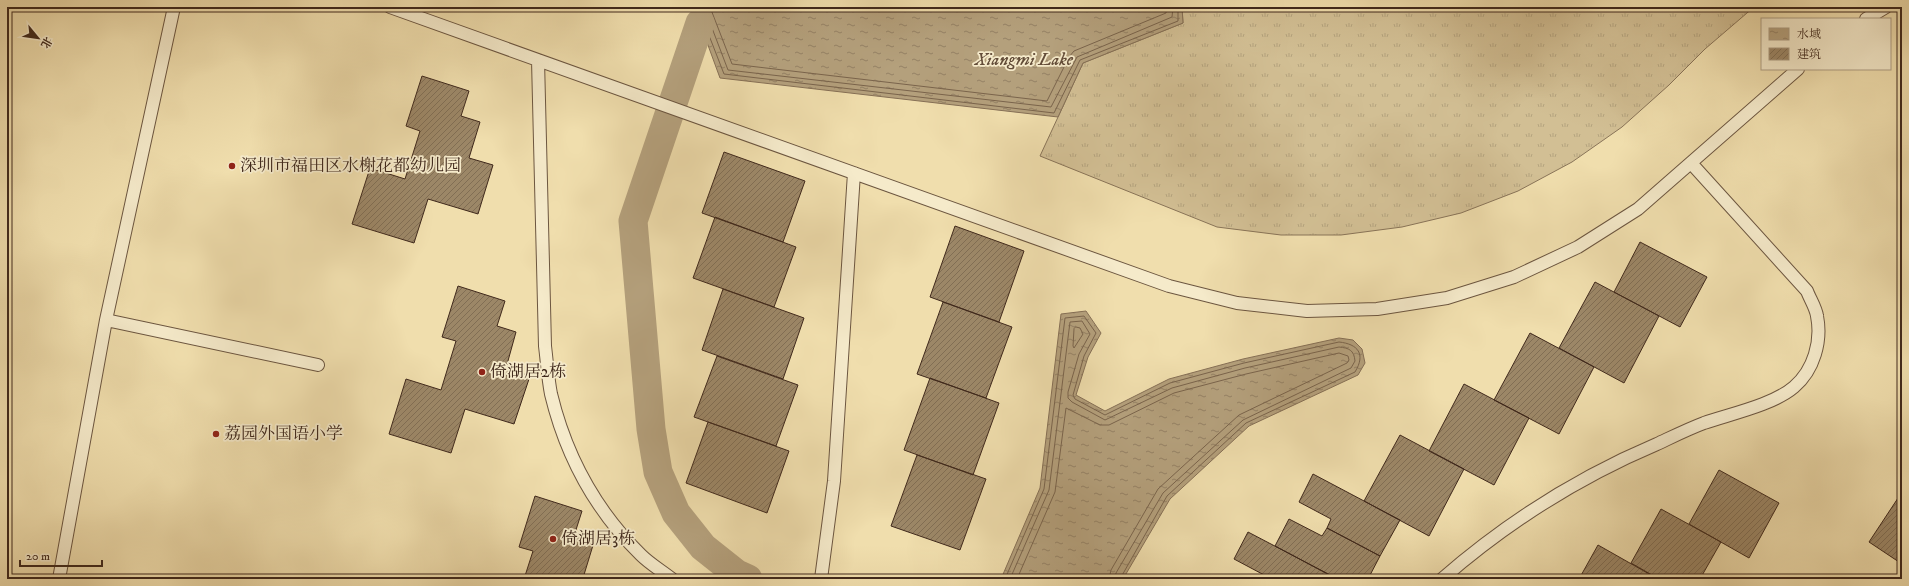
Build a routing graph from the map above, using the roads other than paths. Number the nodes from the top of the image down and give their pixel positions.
1 (174, 7) edge
2 (390, 7) edge
3 (1886, 7) edge
4 (1868, 18) edge
5 (538, 60) junction
6 (1797, 70) edge
7 (1691, 163) junction
8 (854, 173) junction
9 (106, 320) junction
10 (318, 365) dead end
11 (58, 579) edge
12 (672, 579) edge
13 (821, 579) edge
14 (1442, 579) edge

1 - 9 lane
2 - 5 lane
3 - 4 lane
5 - 8 lane
5 - 12 lane
6 - 7 lane
7 - 8 lane
7 - 14 lane
8 - 13 lane
9 - 10 lane
9 - 11 lane

